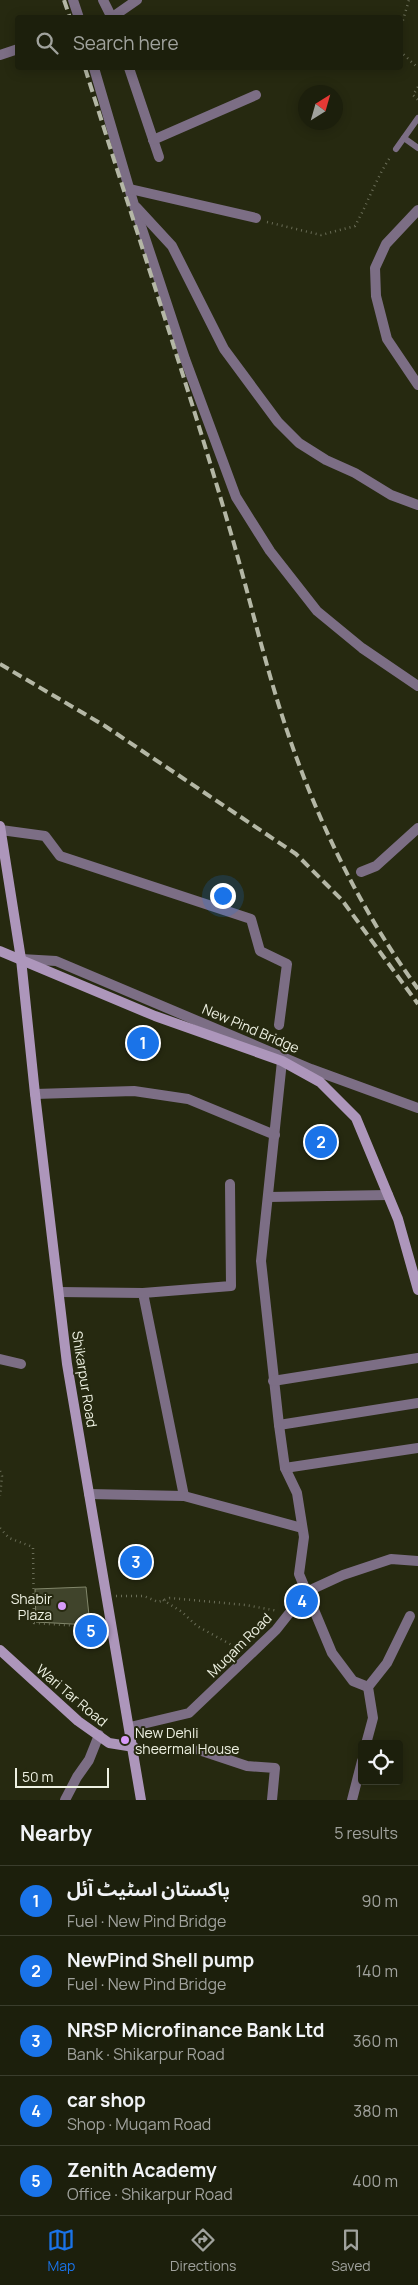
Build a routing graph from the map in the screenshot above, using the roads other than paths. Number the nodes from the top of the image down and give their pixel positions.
1 (73, 0) edge
2 (103, 0) edge
3 (137, 0) edge
4 (77, 15) edge
5 (110, 15) edge
6 (114, 15) edge
7 (15, 50) edge
8 (0, 55) edge
9 (95, 70) edge
10 (130, 70) edge
11 (256, 95) dead end
12 (418, 118) edge
13 (404, 138) junction
14 (153, 140) junction
15 (418, 148) edge
16 (396, 149) road end
17 (159, 157) dead end
18 (130, 189) junction
19 (134, 205) junction
20 (418, 210) edge
21 (256, 218) road end
22 (418, 385) edge
23 (418, 505) edge
24 (418, 686) edge
25 (0, 826) edge
26 (418, 828) edge
27 (0, 830) edge
28 (361, 872) dead end
29 (0, 951) edge
30 (21, 958) junction
31 (279, 1024) dead end
32 (282, 1061) junction
33 (35, 1094) junction
34 (418, 1108) edge
35 (275, 1135) junction
36 (230, 1184) dead end
37 (388, 1194) junction
38 (268, 1197) junction
39 (418, 1290) edge
40 (59, 1292) junction
41 (143, 1293) junction
42 (418, 1358) edge
43 (0, 1359) edge
44 (21, 1364) dead end
45 (273, 1381) junction
46 (418, 1402) edge
47 (279, 1425) junction
48 (418, 1448) edge
49 (285, 1468) junction
50 (89, 1494) junction
51 (184, 1496) junction
52 (302, 1528) junction
53 (418, 1560) edge
54 (306, 1592) junction
55 (410, 1616) dead end
56 (0, 1650) edge
57 (368, 1687) junction
58 (130, 1727) junction
59 (98, 1735) junction
60 (367, 1740) edge
61 (134, 1747) junction
62 (199, 1750) dead end
63 (358, 1777) edge
64 (65, 1800) edge
65 (141, 1800) edge
66 (272, 1800) edge
67 (352, 1800) edge

1 - 4 street
2 - 5 street
3 - 6 street
7 - 8 street
9 - 18 street
10 - 14 street
11 - 14 street
12 - 13 lane
13 - 15 lane
13 - 16 lane
14 - 17 street
18 - 19 street
18 - 21 street
19 - 23 street
19 - 24 street
20 - 22 street
25 - 27 street, Shikarpur Road
26 - 28 street
27 - 30 street, Shikarpur Road
27 - 31 street
29 - 30 street
30 - 32 street
30 - 33 street, Shikarpur Road
30 - 34 street, New Pind Bridge
32 - 35 street
32 - 37 street
33 - 35 street
33 - 40 street, Shikarpur Road
35 - 38 street
36 - 41 street
37 - 38 street
37 - 39 street
38 - 45 street
40 - 41 street
40 - 50 street, Shikarpur Road
41 - 51 street
42 - 45 street
43 - 44 street
45 - 47 street
46 - 47 street
47 - 49 street
48 - 49 street
49 - 52 street
50 - 51 street
50 - 58 street, Shikarpur Road
51 - 52 street
52 - 54 street
53 - 54 street, Muqam Road
54 - 57 street
54 - 58 street, Muqam Road
55 - 57 street
56 - 59 street, Wari Tar Road
57 - 60 street
58 - 61 street, Shikarpur Road
59 - 61 street, Wari Tar Road
59 - 64 street
61 - 65 street, Shikarpur Road
62 - 66 street
63 - 67 street

